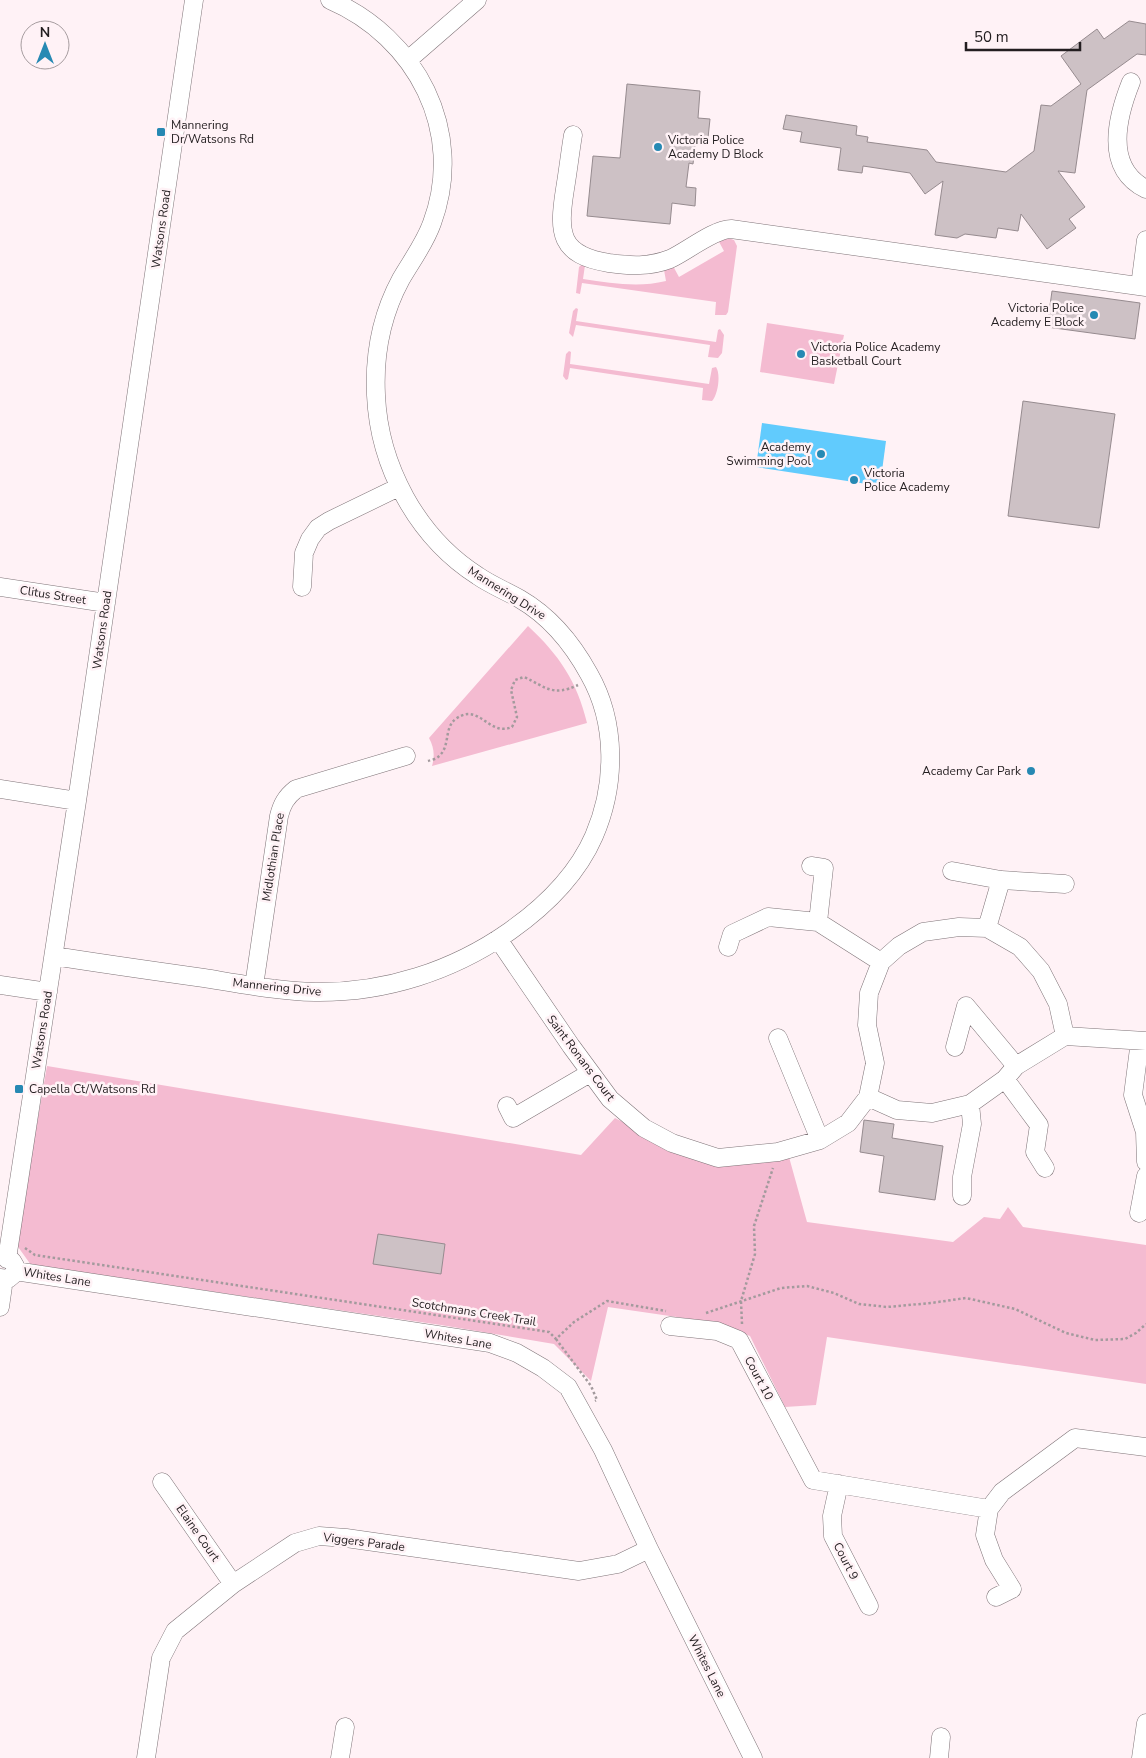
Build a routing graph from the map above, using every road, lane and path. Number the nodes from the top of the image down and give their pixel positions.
1 (194, 0) edge
2 (330, 0) edge
3 (477, 0) edge
4 (408, 60) junction
5 (1131, 82) dead end
6 (573, 136) dead end
7 (1146, 189) edge
8 (1146, 240) edge
9 (1143, 287) edge
10 (398, 486) junction
11 (0, 586) edge
12 (302, 587) dead end
13 (106, 603) junction
14 (578, 684) dead end
15 (406, 756) dead end
16 (428, 761) dead end
17 (0, 789) edge
18 (77, 801) junction
19 (811, 866) dead end
20 (952, 871) dead end
21 (1001, 880) junction
22 (1065, 884) dead end
23 (818, 922) junction
24 (987, 928) junction
25 (498, 939) junction
26 (728, 947) dead end
27 (54, 956) junction
28 (881, 962) junction
29 (0, 985) edge
30 (254, 986) junction
31 (48, 992) junction
32 (1065, 1036) junction
33 (778, 1038) dead end
34 (1143, 1041) edge
35 (955, 1047) dead end
36 (590, 1073) junction
37 (1011, 1073) junction
38 (868, 1097) junction
39 (970, 1104) junction
40 (507, 1106) dead end
41 (820, 1140) junction
42 (778, 1152) junction
43 (1146, 1162) edge
44 (1045, 1168) dead end
45 (1146, 1176) edge
46 (962, 1196) dead end
47 (1139, 1213) dead end
48 (6, 1265) edge
49 (741, 1300) junction
50 (0, 1307) edge
51 (706, 1313) dead end
52 (668, 1318) joint
53 (1146, 1324) edge
54 (739, 1340) junction
55 (1146, 1447) edge
56 (162, 1482) dead end
57 (839, 1484) junction
58 (990, 1509) junction
59 (649, 1549) junction
60 (234, 1584) junction
61 (996, 1597) dead end
62 (869, 1606) dead end
63 (1146, 1723) edge
64 (345, 1727) dead end
65 (941, 1737) dead end
66 (146, 1758) edge
67 (340, 1758) edge
68 (753, 1758) edge
69 (939, 1758) edge
70 (1141, 1758) edge

1 - 13 street, Watsons Road
2 - 4 street, Mannering Drive
3 - 4 street
4 - 10 street, Mannering Drive
5 - 7 street
6 - 9 street
8 - 9 street
10 - 12 street
10 - 25 street, Mannering Drive
11 - 13 street, Clitus Street
13 - 18 street, Watsons Road
14 - 16 path
15 - 30 street, Midlothian Place
17 - 18 street
18 - 27 street, Watsons Road
19 - 23 street
20 - 21 street
21 - 22 street
21 - 24 street
23 - 26 street
23 - 28 street
24 - 28 street
24 - 32 street
25 - 30 street, Mannering Drive
25 - 36 street, Saint Ronans Court
27 - 30 street, Mannering Drive
27 - 31 street, Watsons Road
28 - 38 street
29 - 31 street
31 - 48 street, Watsons Road
32 - 34 street
32 - 37 street
33 - 41 street
34 - 43 street
35 - 37 street
36 - 40 street
36 - 42 street, Saint Ronans Court
37 - 39 street
37 - 44 street
38 - 39 street
38 - 41 street
39 - 46 street
41 - 42 street
42 - 49 path
45 - 47 street
48 - 50 street, Watsons Road
48 - 52 path, Scotchmans Creek Trail
48 - 59 street, Whites Lane
49 - 51 path
49 - 53 path
49 - 54 path
52 - 54 street
54 - 57 street, Court 10
55 - 58 street
56 - 60 street, Elaine Court
57 - 58 street
57 - 62 street, Court 9
58 - 61 street
59 - 60 street, Viggers Parade
59 - 68 street, Whites Lane
60 - 66 street, Viggers Parade
63 - 70 street
64 - 67 street
65 - 69 street

